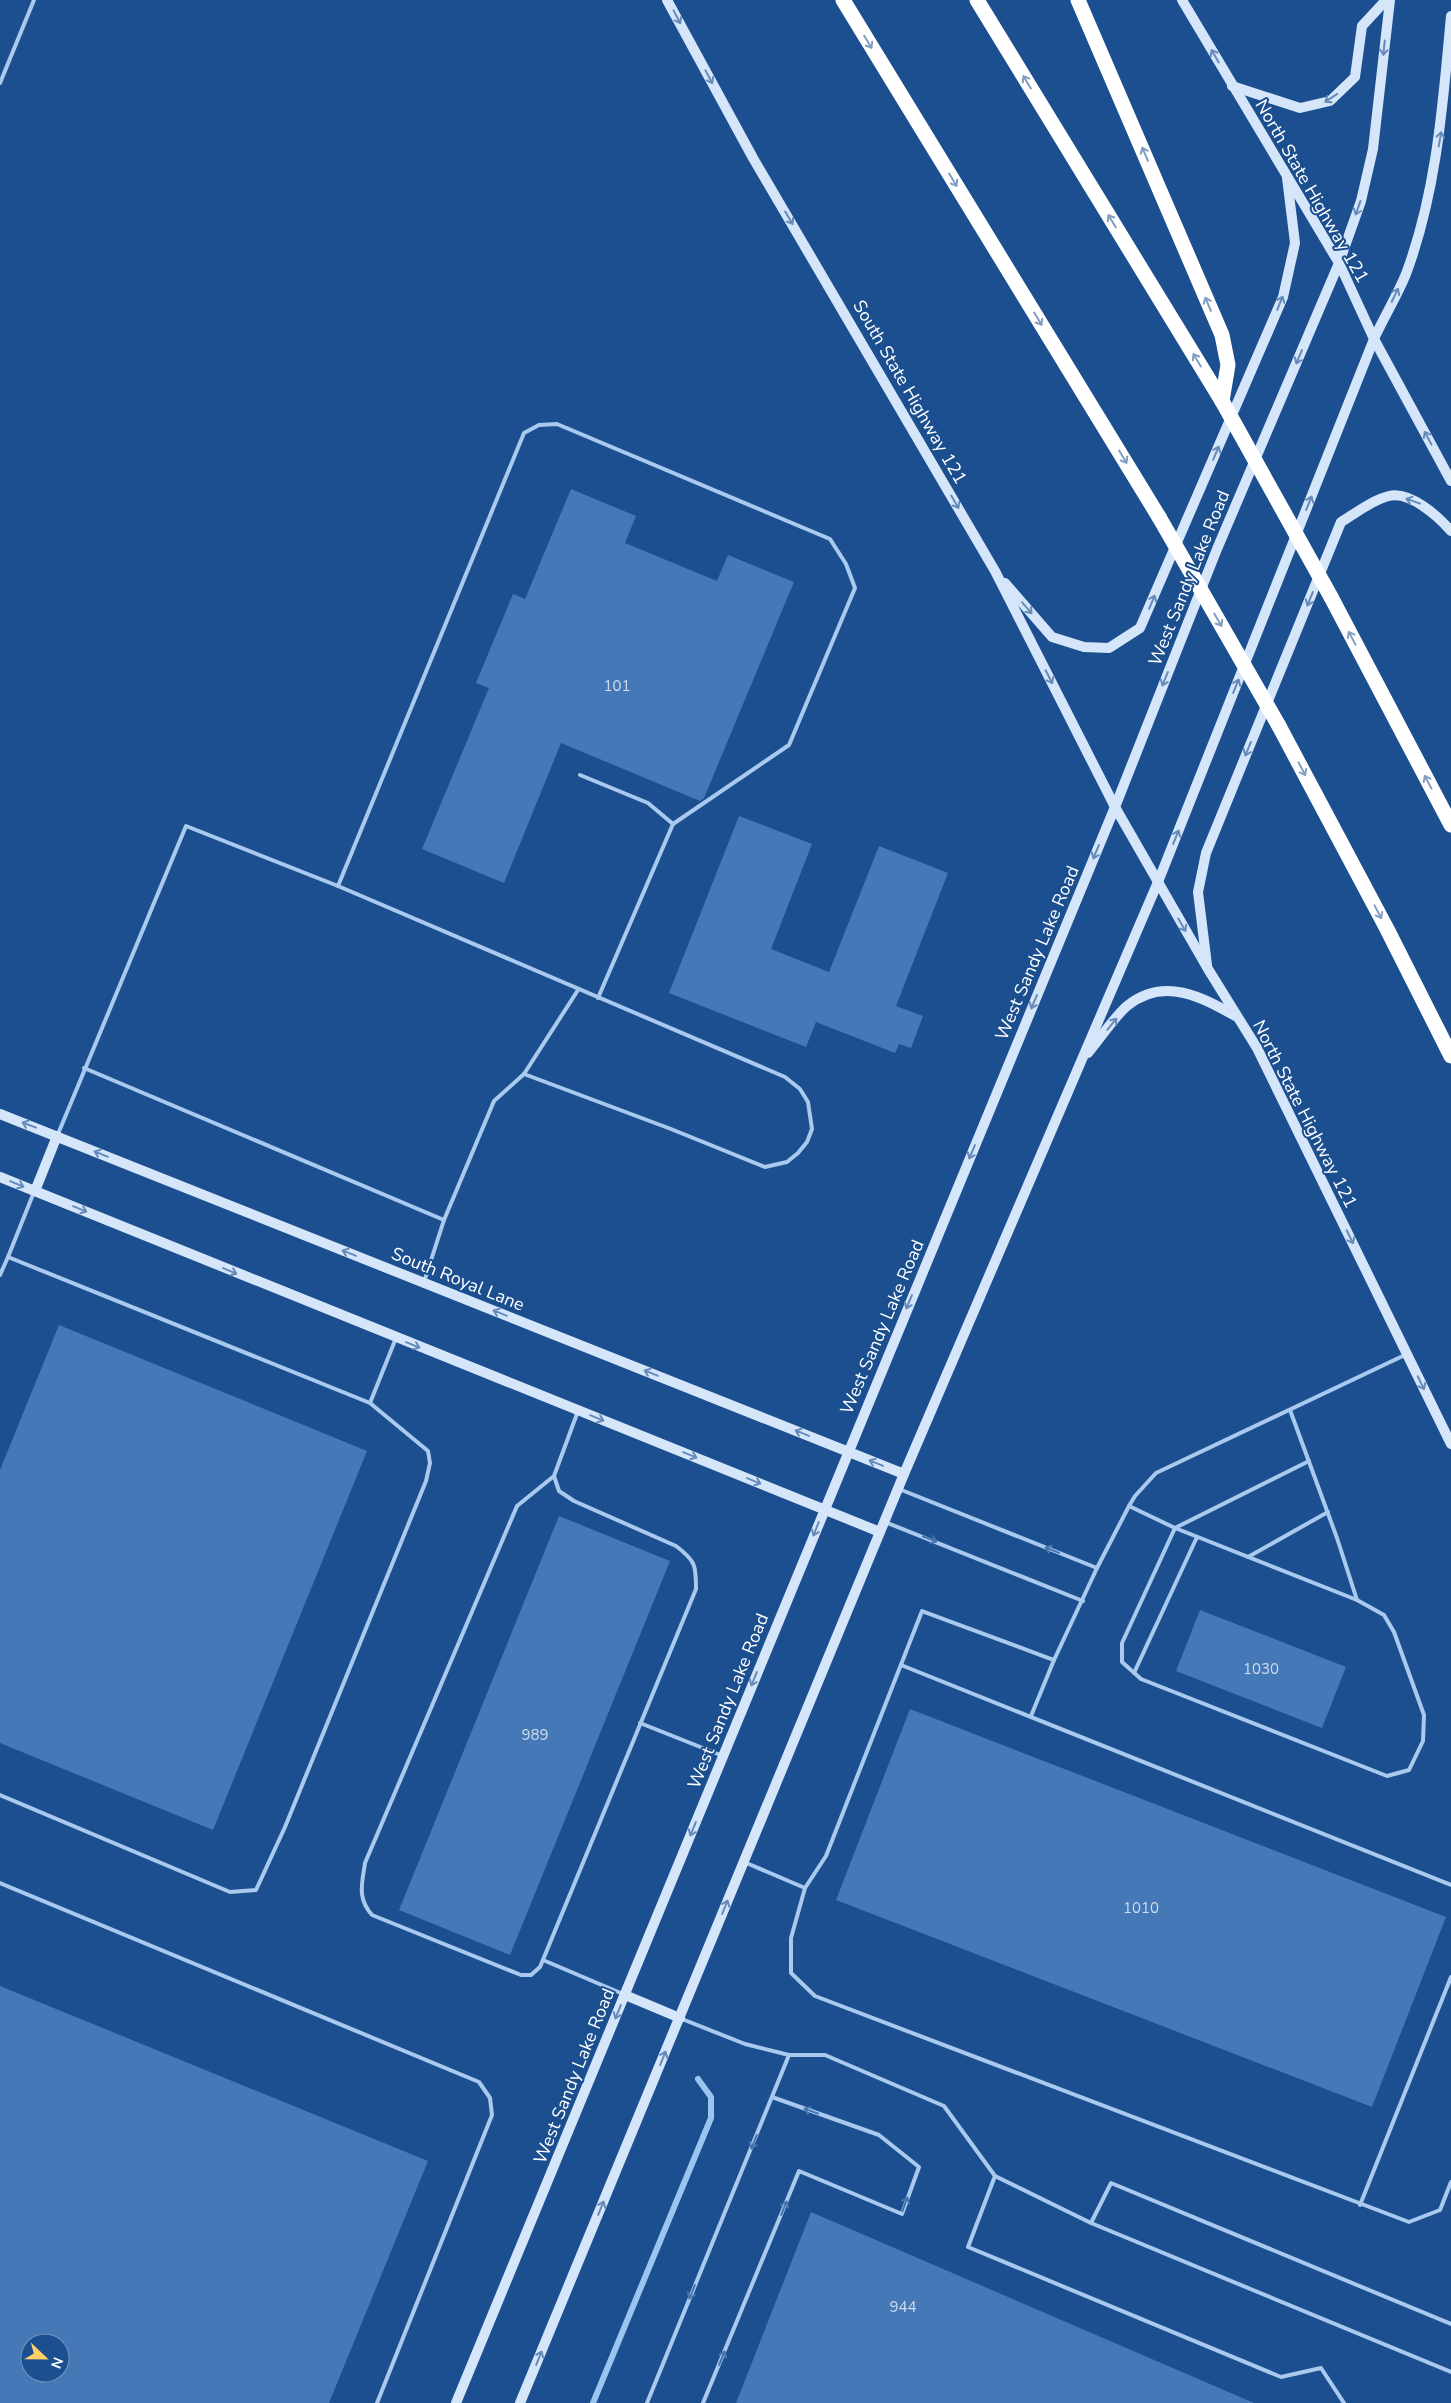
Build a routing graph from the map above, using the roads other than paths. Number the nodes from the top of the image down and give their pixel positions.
1 (34, 0) edge
2 (668, 0) edge
3 (843, 0) edge
4 (977, 0) edge
5 (1078, 0) edge
6 (1182, 0) edge
7 (1388, 0) edge
8 (1451, 16) edge
9 (0, 83) edge
10 (1232, 86) junction
11 (1287, 178) junction
12 (1338, 263) junction
13 (1374, 339) junction
14 (1222, 401) junction
15 (1451, 481) edge
16 (1451, 531) edge
17 (995, 571) junction
18 (580, 775) dead end
19 (1115, 807) junction
20 (672, 824) junction
21 (1451, 825) edge
22 (1158, 882) junction
23 (338, 886) junction
24 (1208, 970) junction
25 (578, 990) junction
26 (598, 998) junction
27 (1237, 1017) junction
28 (1451, 1056) edge
29 (1081, 1062) junction
30 (84, 1068) junction
31 (524, 1074) junction
32 (0, 1114) edge
33 (57, 1136) junction
34 (0, 1177) edge
35 (34, 1191) junction
36 (444, 1220) junction
37 (8, 1256) junction
38 (0, 1275) edge
39 (424, 1282) junction
40 (396, 1338) junction
41 (1407, 1354) junction
42 (370, 1403) junction
43 (1290, 1410) junction
44 (578, 1411) junction
45 (1451, 1444) edge
46 (848, 1451) junction
47 (1309, 1460) junction
48 (904, 1474) junction
49 (554, 1476) junction
50 (899, 1488) junction
51 (1129, 1506) junction
52 (824, 1509) junction
53 (1328, 1512) junction
54 (885, 1522) junction
55 (1175, 1528) junction
56 (880, 1532) junction
57 (1197, 1537) junction
58 (1248, 1557) junction
59 (1097, 1568) junction
60 (1357, 1600) junction
61 (1083, 1601) junction
62 (1054, 1660) junction
63 (901, 1665) junction
64 (1134, 1673) junction
65 (1031, 1716) junction
66 (640, 1722) junction
67 (722, 1756) junction
68 (0, 1795) edge
69 (744, 1862) junction
70 (0, 1883) edge
71 (1451, 1885) edge
72 (805, 1888) junction
73 (543, 1960) junction
74 (1451, 1977) edge
75 (625, 1995) junction
76 (680, 2018) junction
77 (789, 2055) junction
78 (772, 2097) junction
79 (995, 2176) junction
80 (1451, 2182) edge
81 (1360, 2205) junction
82 (1090, 2223) junction
83 (1451, 2324) edge
84 (1451, 2372) edge
85 (377, 2403) edge
86 (456, 2403) edge
87 (520, 2403) edge
88 (647, 2403) edge
89 (703, 2403) edge
90 (1344, 2403) edge

1 - 9 lane
2 -> 17 main road, South State Highway 121
3 -> 28 highway, bridge
14 -> 4 highway
14 -> 5 highway
10 -> 6 main road, North State Highway 121
7 -> 10 main road
7 -> 12 main road, West Sandy Lake Road
13 -> 8 main road
10 - 11 main road, North State Highway 121
11 - 12 main road, North State Highway 121
17 -> 11 main road
12 - 13 main road, North State Highway 121
12 -> 19 main road, West Sandy Lake Road
15 -> 13 main road, North State Highway 121
22 -> 13 main road
21 -> 14 highway, bridge
16 -> 24 main road
17 -> 19 main road, South State Highway 121
18 - 20 lane
19 - 22 main road, North State Highway 121
19 -> 46 main road, West Sandy Lake Road
20 - 23 lane
20 - 26 lane
22 -> 24 main road, North State Highway 121
22 - 29 main road
23 - 25 lane
23 - 30 lane
24 - 27 main road, North State Highway 121
25 - 26 lane
25 - 31 lane
26 - 31 lane
29 -> 27 main road
27 -> 41 main road, North State Highway 121
29 - 48 main road
30 - 33 lane
30 - 36 lane
31 - 36 lane
33 -> 32 main road, South Royal Lane
33 - 35 main road
39 -> 33 main road, South Royal Lane
34 -> 35 main road
35 - 37 lane
35 -> 40 main road
36 - 39 lane
37 - 38 lane
37 - 42 lane
46 -> 39 main road, South Royal Lane
40 - 42 lane
40 -> 44 main road
41 - 43 lane
41 -> 45 main road, North State Highway 121
42 - 68 lane
43 - 47 lane
43 - 51 lane
44 - 49 lane
44 -> 52 main road
48 -> 46 main road, South Royal Lane
46 - 52 main road, West Sandy Lake Road
47 - 53 lane
47 - 55 lane
48 - 50 main road
49 - 66 lane
49 - 73 lane
50 - 54 main road
59 -> 50 lane
51 - 55 lane
51 - 59 lane
52 - 56 main road
52 -> 67 main road, West Sandy Lake Road
53 - 58 lane
53 - 60 lane
54 - 56 main road
54 -> 61 lane
55 - 57 lane
55 - 64 lane
56 - 69 main road
57 - 58 lane
57 - 64 lane
58 - 60 lane
59 - 61 lane
60 - 64 lane
61 - 62 lane
62 - 63 lane
62 - 65 lane
63 - 65 lane
63 - 72 lane
65 - 71 lane
66 - 67 lane
66 - 73 lane
67 -> 75 main road, West Sandy Lake Road
69 - 72 lane
76 -> 69 main road
70 - 85 lane
72 - 81 lane
73 - 75 lane
74 - 81 lane
75 - 76 main road
75 -> 86 main road, West Sandy Lake Road
76 - 77 lane
87 -> 76 main road
77 - 78 lane
77 - 79 lane
78 -> 88 lane
89 -> 78 lane
79 - 82 lane
79 - 90 lane
80 - 81 lane
82 - 83 lane
82 - 84 lane

